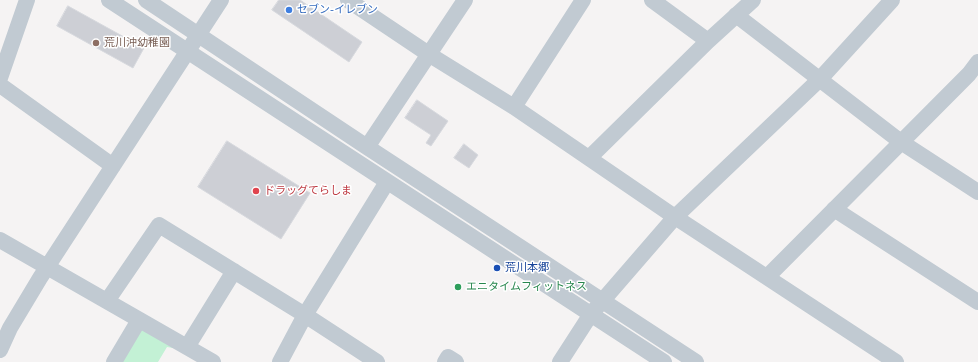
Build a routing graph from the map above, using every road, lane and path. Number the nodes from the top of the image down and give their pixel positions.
1 (27, 0) edge
2 (109, 0) edge
3 (146, 0) edge
4 (221, 0) edge
5 (348, 0) edge
6 (465, 0) edge
7 (583, 0) edge
8 (652, 0) edge
9 (753, 0) edge
10 (892, 0) edge
11 (736, 15) junction
12 (198, 34) junction
13 (708, 41) junction
14 (186, 52) junction
15 (430, 55) junction
16 (975, 72) edge
17 (0, 78) edge
18 (820, 79) junction
19 (0, 85) edge
20 (514, 107) junction
21 (901, 142) junction
22 (367, 147) junction
23 (588, 158) junction
24 (114, 166) junction
25 (387, 182) junction
26 (978, 192) edge
27 (834, 209) junction
28 (675, 217) junction
29 (0, 240) edge
30 (47, 268) junction
31 (234, 271) junction
32 (767, 276) junction
33 (602, 300) junction
34 (107, 301) junction
35 (978, 302) edge
36 (591, 314) junction
37 (306, 315) junction
38 (139, 320) junction
39 (187, 347) junction
40 (0, 350) edge
41 (114, 362) edge
42 (213, 362) edge
43 (280, 362) edge
44 (377, 362) edge
45 (445, 362) edge
46 (456, 362) edge
47 (560, 362) edge
48 (664, 362) edge
49 (696, 362) edge
50 (896, 362) edge

1 - 17 street
2 - 14 street
3 - 12 street
4 - 12 street
5 - 15 street
6 - 15 street
7 - 20 street
8 - 13 street
9 - 11 street
10 - 18 street
11 - 13 street
11 - 18 street
12 - 14 street
12 - 22 street
13 - 23 street
14 - 24 street
14 - 25 street
15 - 20 street
15 - 22 street
16 - 21 street
18 - 21 street
18 - 28 street
19 - 24 street
20 - 23 street
21 - 26 street
21 - 27 street
22 - 33 street
23 - 28 street
24 - 30 street
25 - 36 street
25 - 37 street
27 - 32 street
27 - 35 street
28 - 32 street
28 - 33 street
29 - 30 street
30 - 34 street
30 - 40 street
31 - 34 street
31 - 37 street
31 - 39 street
32 - 50 street
33 - 36 street
33 - 49 street
34 - 38 street
36 - 47 street
36 - 48 street
37 - 43 street
37 - 44 street
38 - 39 street
38 - 41 street
39 - 42 street
45 - 46 street

